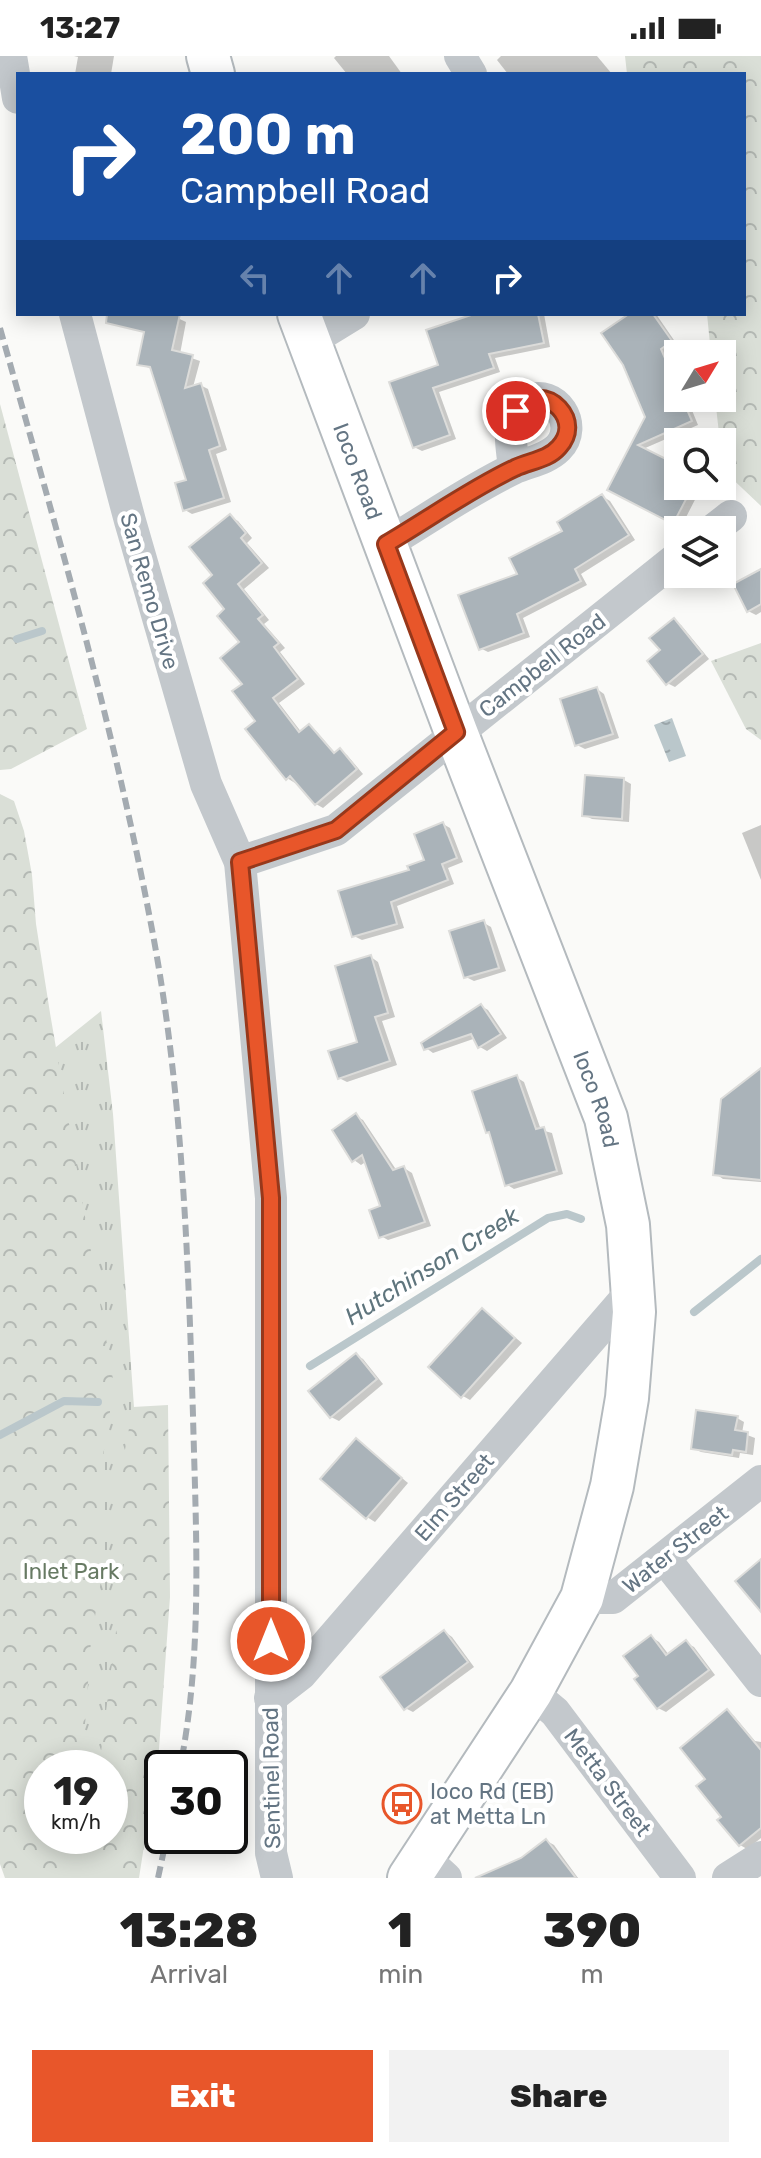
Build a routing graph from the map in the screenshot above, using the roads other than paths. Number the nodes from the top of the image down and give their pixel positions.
1 (11, 56) edge
2 (16, 86) edge
3 (76, 316) edge
4 (346, 316) edge
5 (304, 327) edge
6 (514, 468) dead end
7 (386, 544) junction
8 (664, 568) edge
9 (456, 732) junction
10 (240, 862) junction
11 (633, 1290) junction
12 (761, 1481) edge
13 (665, 1559) junction
14 (582, 1598) junction
15 (761, 1681) edge
16 (531, 1692) junction
17 (270, 1698) junction
18 (761, 1857) edge
19 (426, 1871) edge
20 (277, 1878) edge
21 (680, 1878) edge
22 (728, 1878) edge

1 - 2 street
3 - 10 street, San Remo Drive
4 - 5 street
5 - 7 main road, Ioco Road
6 - 7 street
7 - 9 main road, Ioco Road
8 - 9 street, Campbell Road
9 - 10 street, Campbell Road
9 - 11 main road, Ioco Road
10 - 17 street, Sentinel Road
11 - 14 main road, Ioco Road
11 - 17 street, Elm Street
12 - 13 street, Water Street
13 - 14 street, Water Street
13 - 15 street
14 - 16 main road, Ioco Road
16 - 19 main road, Ioco Road
16 - 21 street, Metta Street
17 - 20 street, Sentinel Road
18 - 22 street

